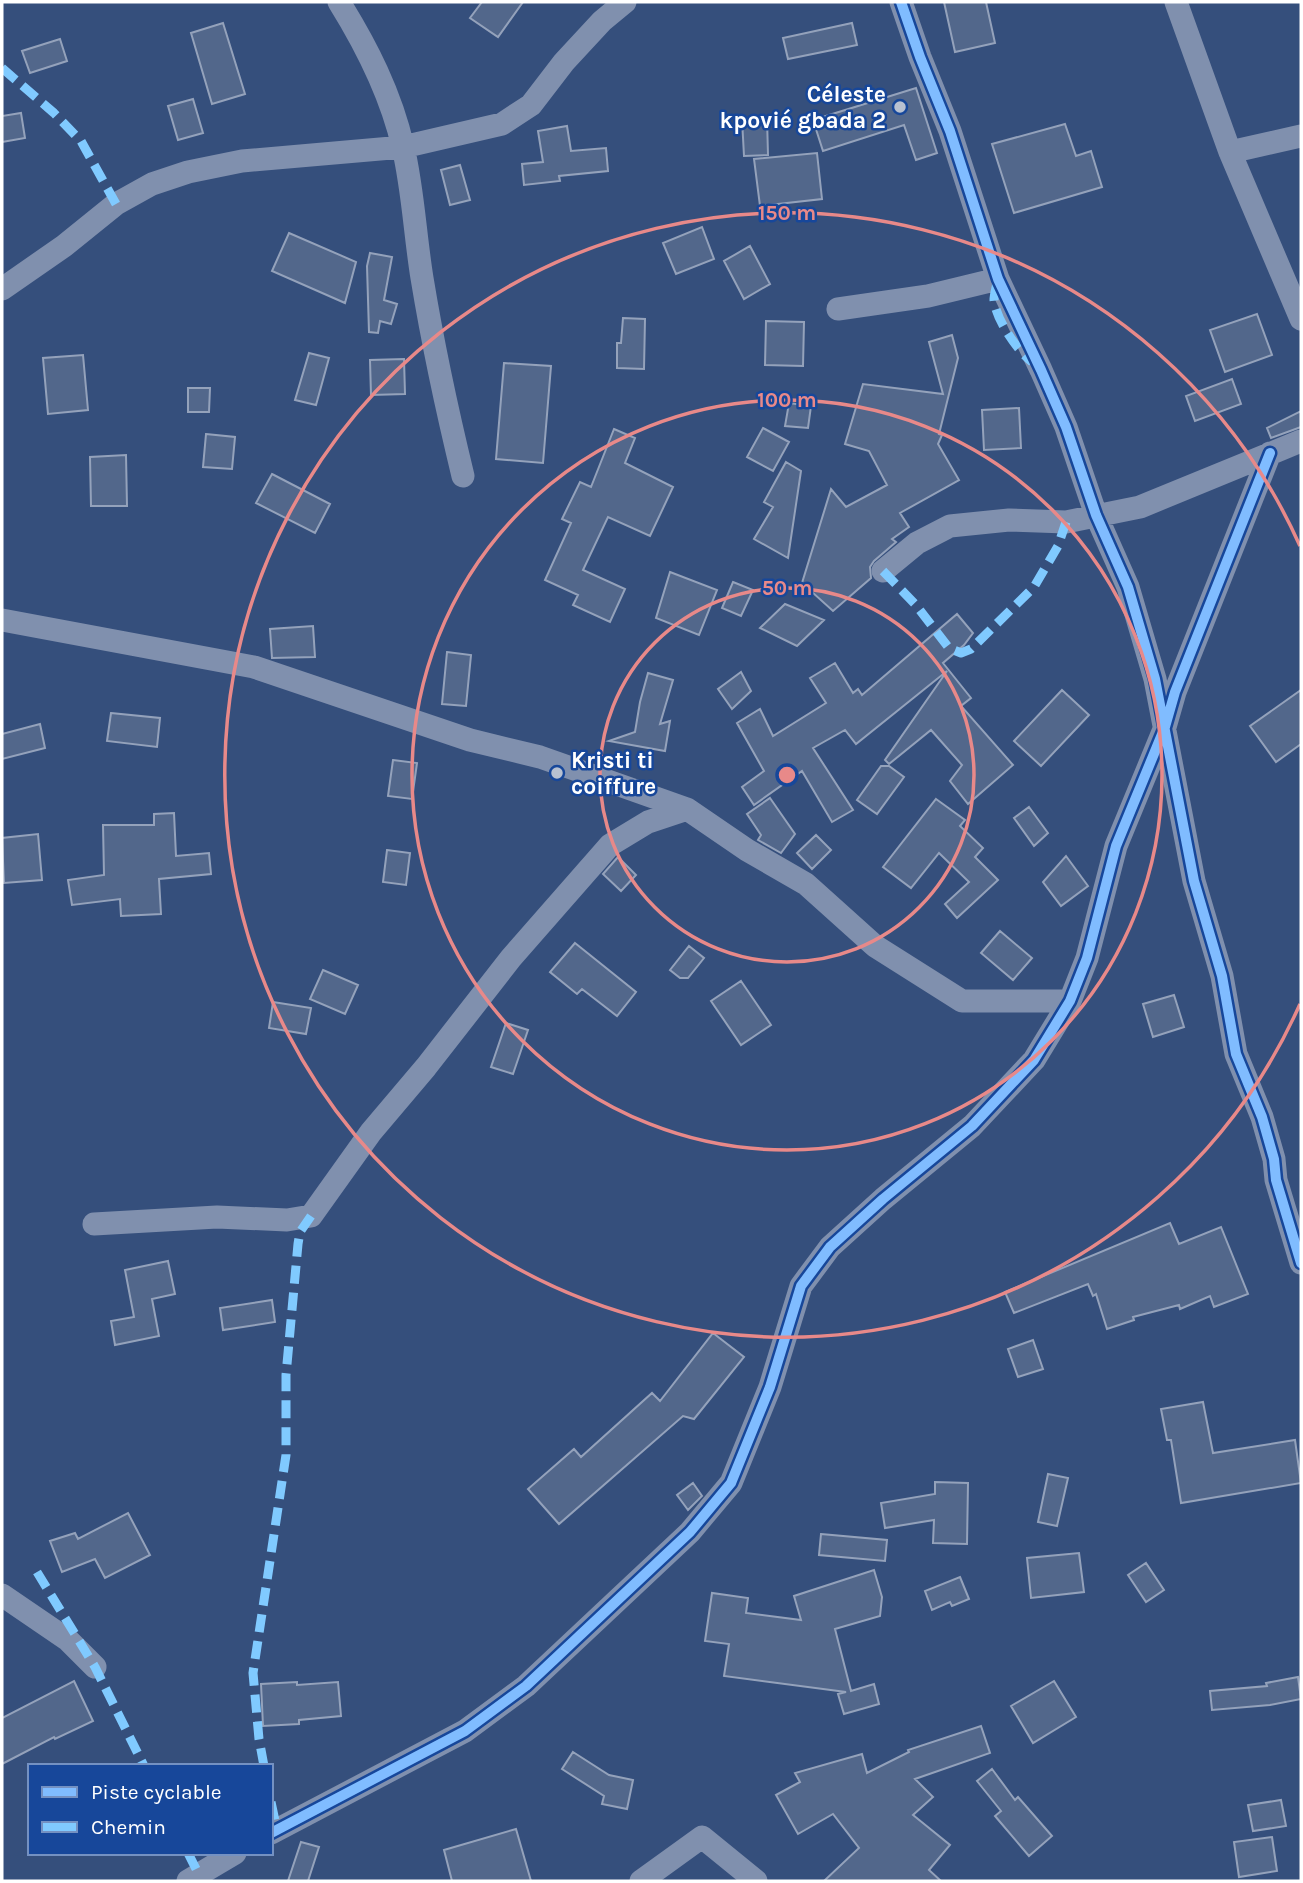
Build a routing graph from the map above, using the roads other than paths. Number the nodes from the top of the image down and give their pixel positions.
1 (339, 2) edge
2 (625, 2) edge
3 (901, 2) edge
4 (1176, 2) edge
5 (1301, 135) edge
6 (403, 147) junction
7 (1230, 152) junction
8 (998, 279) junction
9 (2, 289) edge
10 (838, 309) dead end
11 (1301, 319) edge
12 (1301, 441) edge
13 (1270, 453) junction
14 (463, 476) dead end
15 (1096, 515) junction
16 (883, 571) dead end
17 (2, 620) edge
18 (1165, 727) junction
19 (687, 809) junction
20 (1070, 1001) junction
21 (94, 1224) dead end
22 (1301, 1263) edge
23 (2, 1595) edge
24 (94, 1667) dead end
25 (273, 1832) edge
26 (232, 1855) edge
27 (188, 1881) edge
28 (641, 1881) edge
29 (756, 1881) edge

1 - 6 street
2 - 6 street
3 - 8 street
4 - 7 street
5 - 7 street
6 - 9 street
6 - 14 street
7 - 11 street
8 - 10 street
8 - 15 street
12 - 13 street
13 - 15 street
13 - 18 street
15 - 16 street
15 - 18 street
17 - 19 street
18 - 20 street
18 - 22 street
19 - 20 street
19 - 21 street
20 - 25 street
23 - 24 street
26 - 27 street
28 - 29 street

